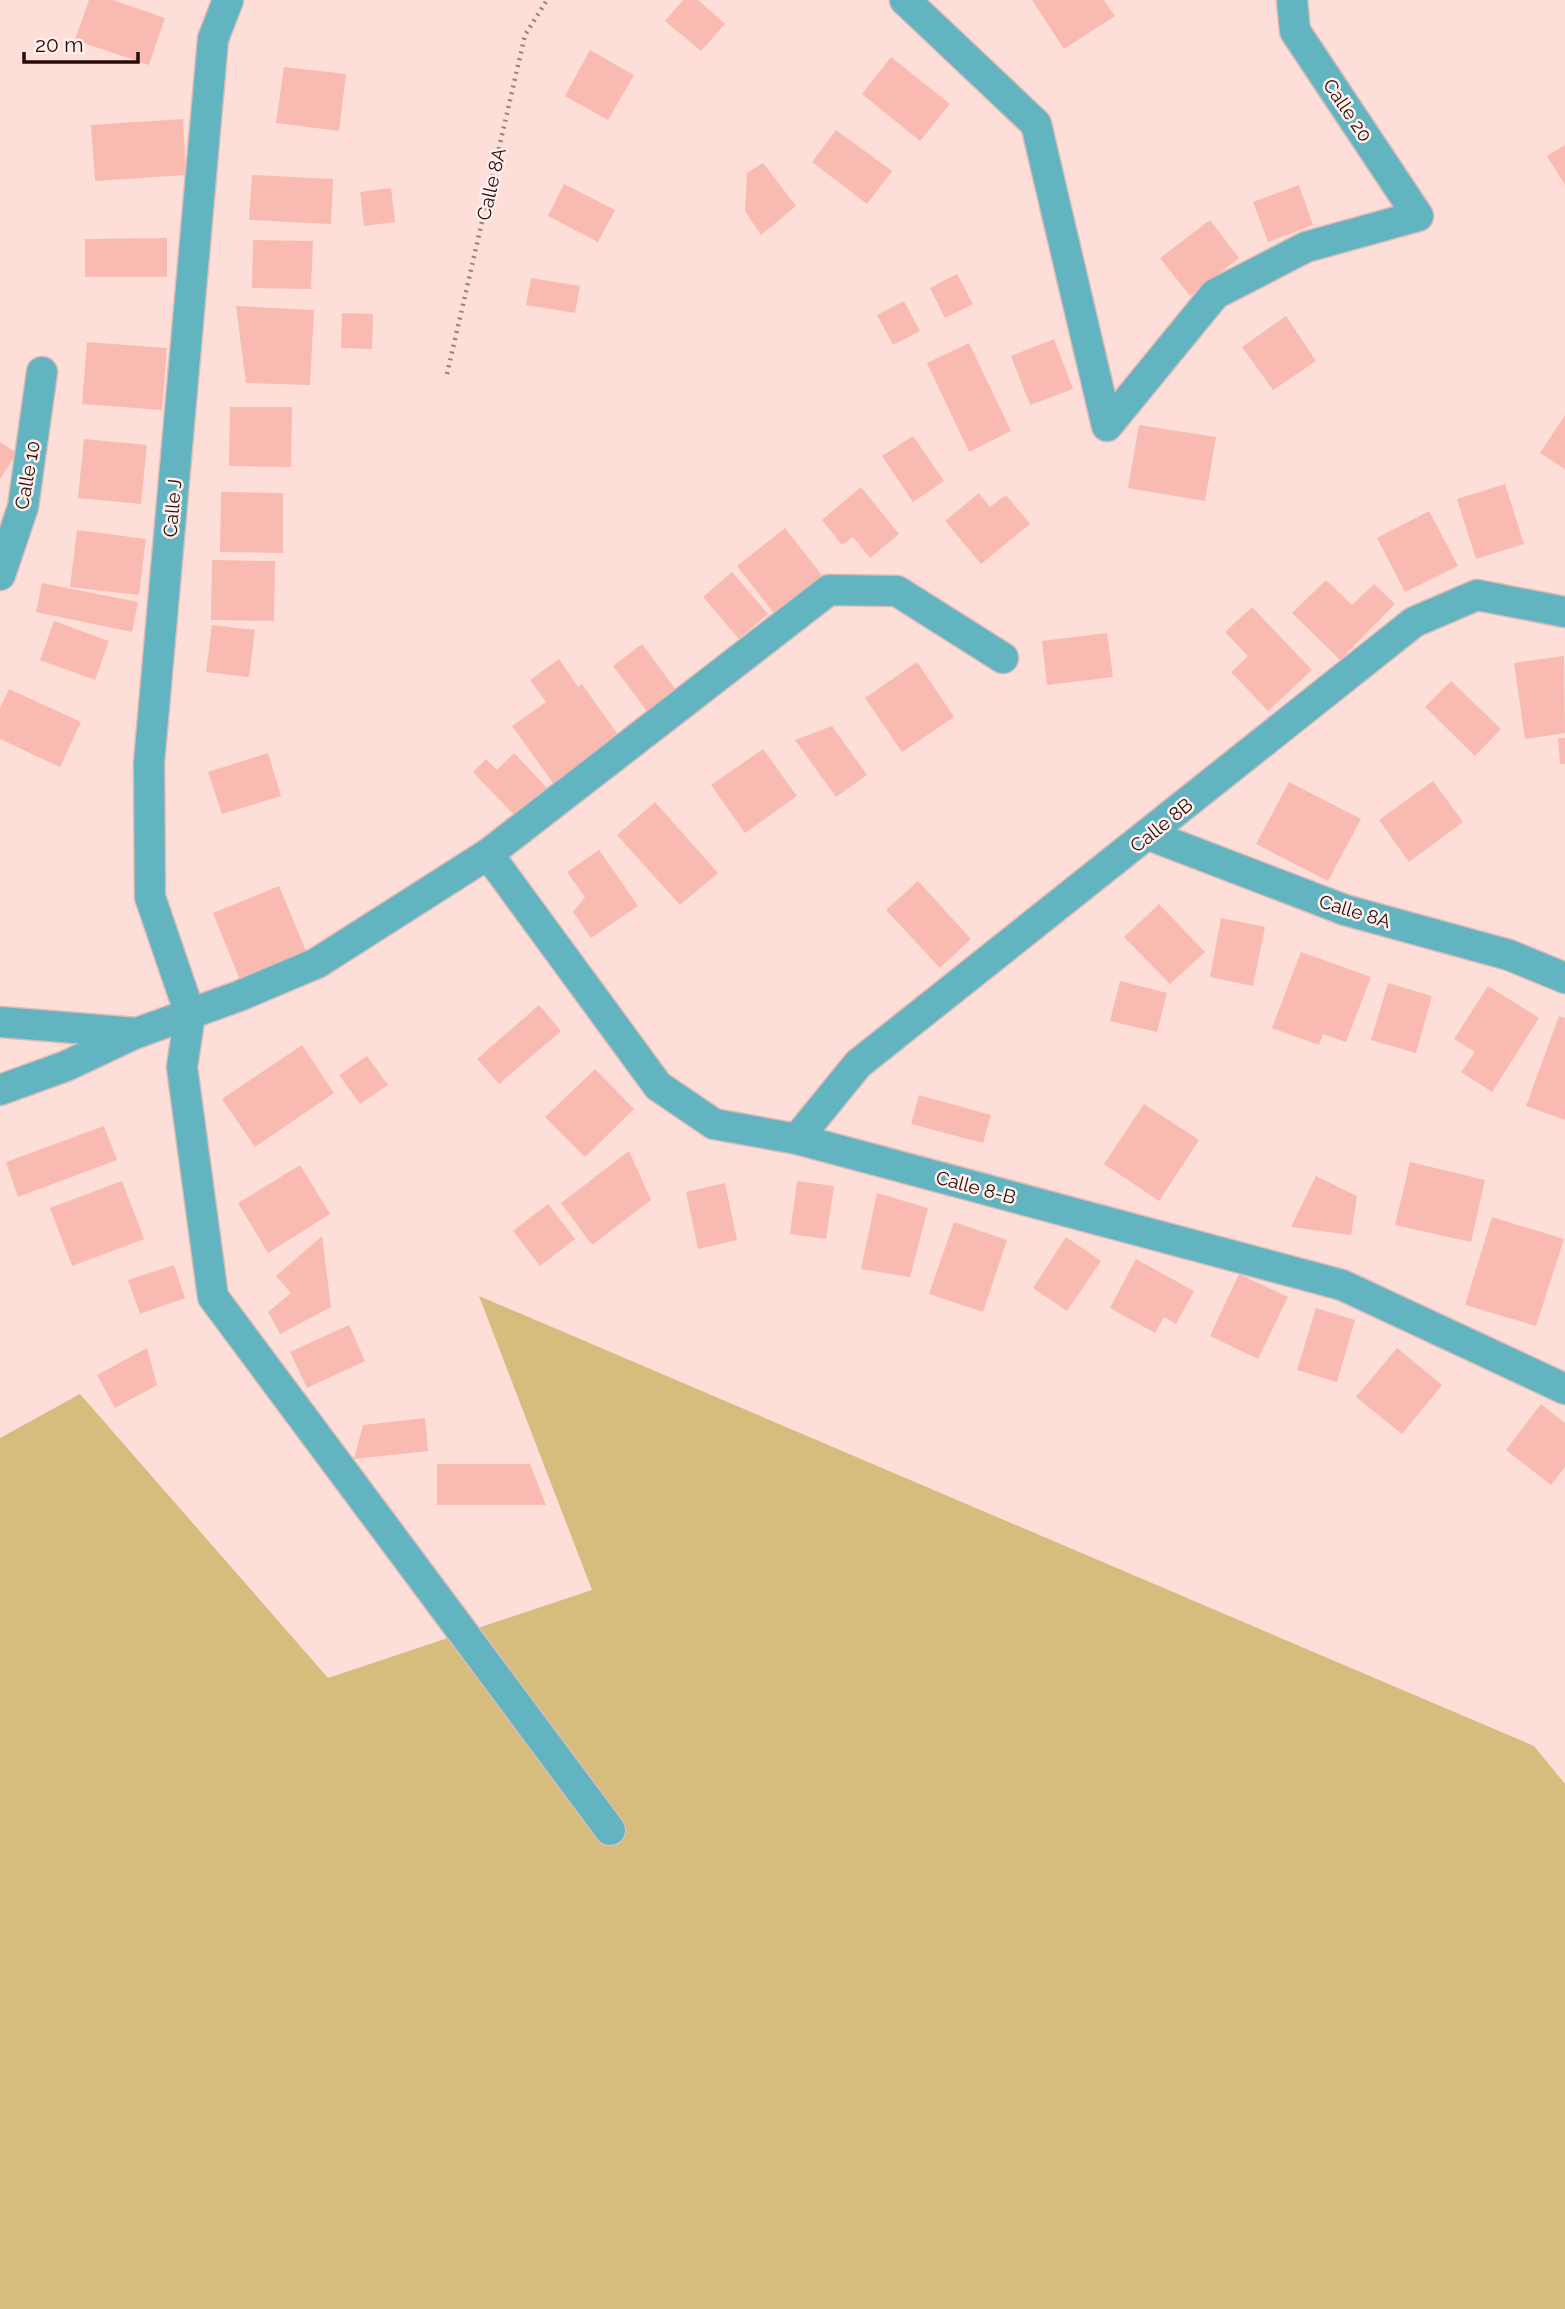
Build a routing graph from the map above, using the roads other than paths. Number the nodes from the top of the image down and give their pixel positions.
1 (228, 0) edge
2 (905, 0) edge
3 (1292, 0) edge
4 (43, 372) dead end
5 (0, 575) edge
6 (1565, 612) edge
7 (1003, 658) dead end
8 (1149, 835) junction
9 (488, 854) junction
10 (1565, 978) edge
11 (190, 1014) junction
12 (0, 1022) edge
13 (137, 1033) junction
14 (0, 1090) edge
15 (797, 1139) junction
16 (1565, 1389) edge
17 (610, 1830) dead end

1 - 11 street, Calle J
2 - 3 street, Calle 20
4 - 5 street, Calle 10
6 - 8 street, Calle 8B
7 - 9 street
8 - 10 street, Calle 8A
8 - 15 street, Calle 8B
9 - 11 street
9 - 15 street, Calle 8-B
11 - 13 street
11 - 17 street
12 - 13 street
13 - 14 street
15 - 16 street, Calle 8-B

